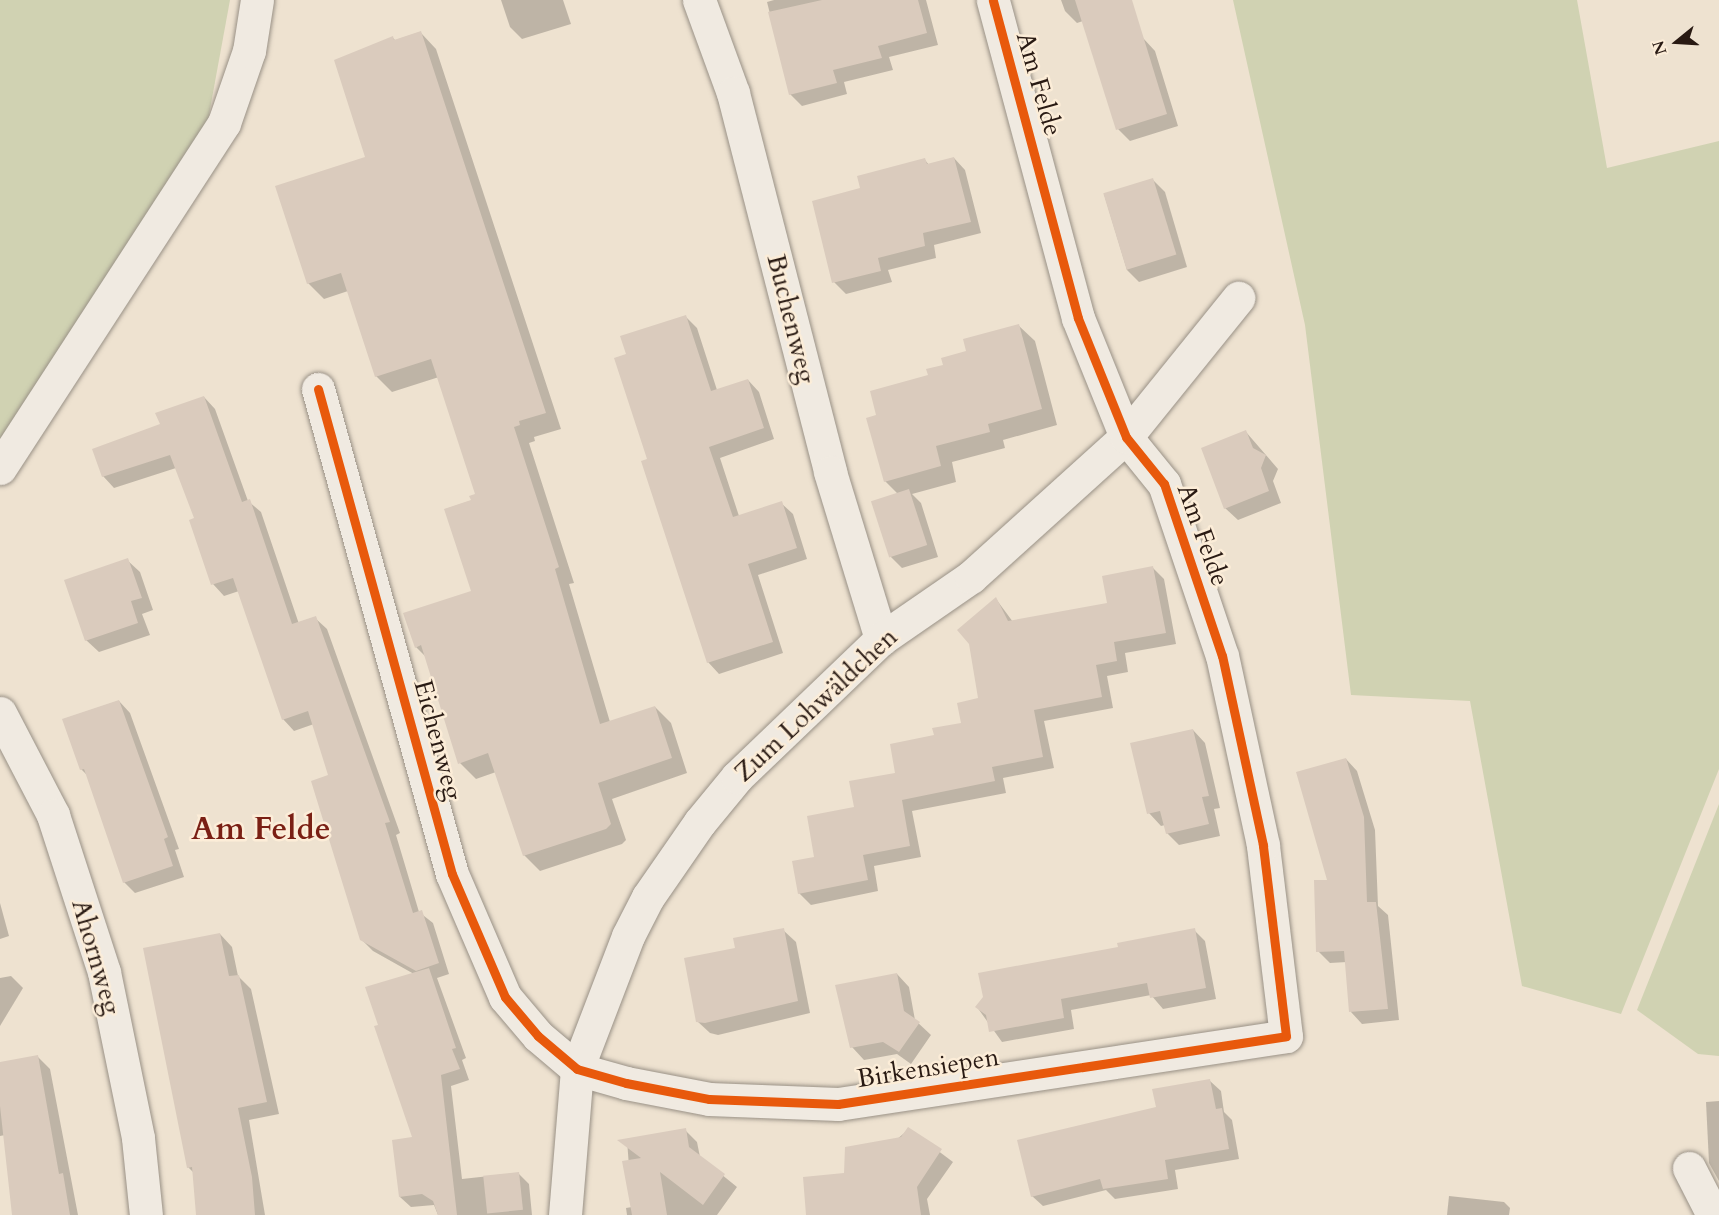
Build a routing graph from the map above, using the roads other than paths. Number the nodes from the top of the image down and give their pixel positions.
1 (257, 0) edge
2 (699, 0) edge
3 (993, 0) edge
4 (1238, 298) dead end
5 (318, 389) dead end
6 (1126, 437) junction
7 (0, 468) edge
8 (881, 639) junction
9 (0, 713) edge
10 (1286, 1036) joint
11 (577, 1069) junction
12 (1689, 1168) dead end
13 (146, 1215) edge
14 (565, 1215) edge
15 (1713, 1215) edge

1 - 7 street
2 - 8 street, Buchenweg
3 - 6 street, Am Felde
4 - 6 street, Zum Lohwäldchen
5 - 11 street, Eichenweg
6 - 8 street, Zum Lohwäldchen
6 - 10 street, Am Felde
8 - 11 street, Zum Lohwäldchen
9 - 13 street, Ahornweg
10 - 11 street, Birkensiepen
11 - 14 street, Zum Lohwäldchen
12 - 15 street

